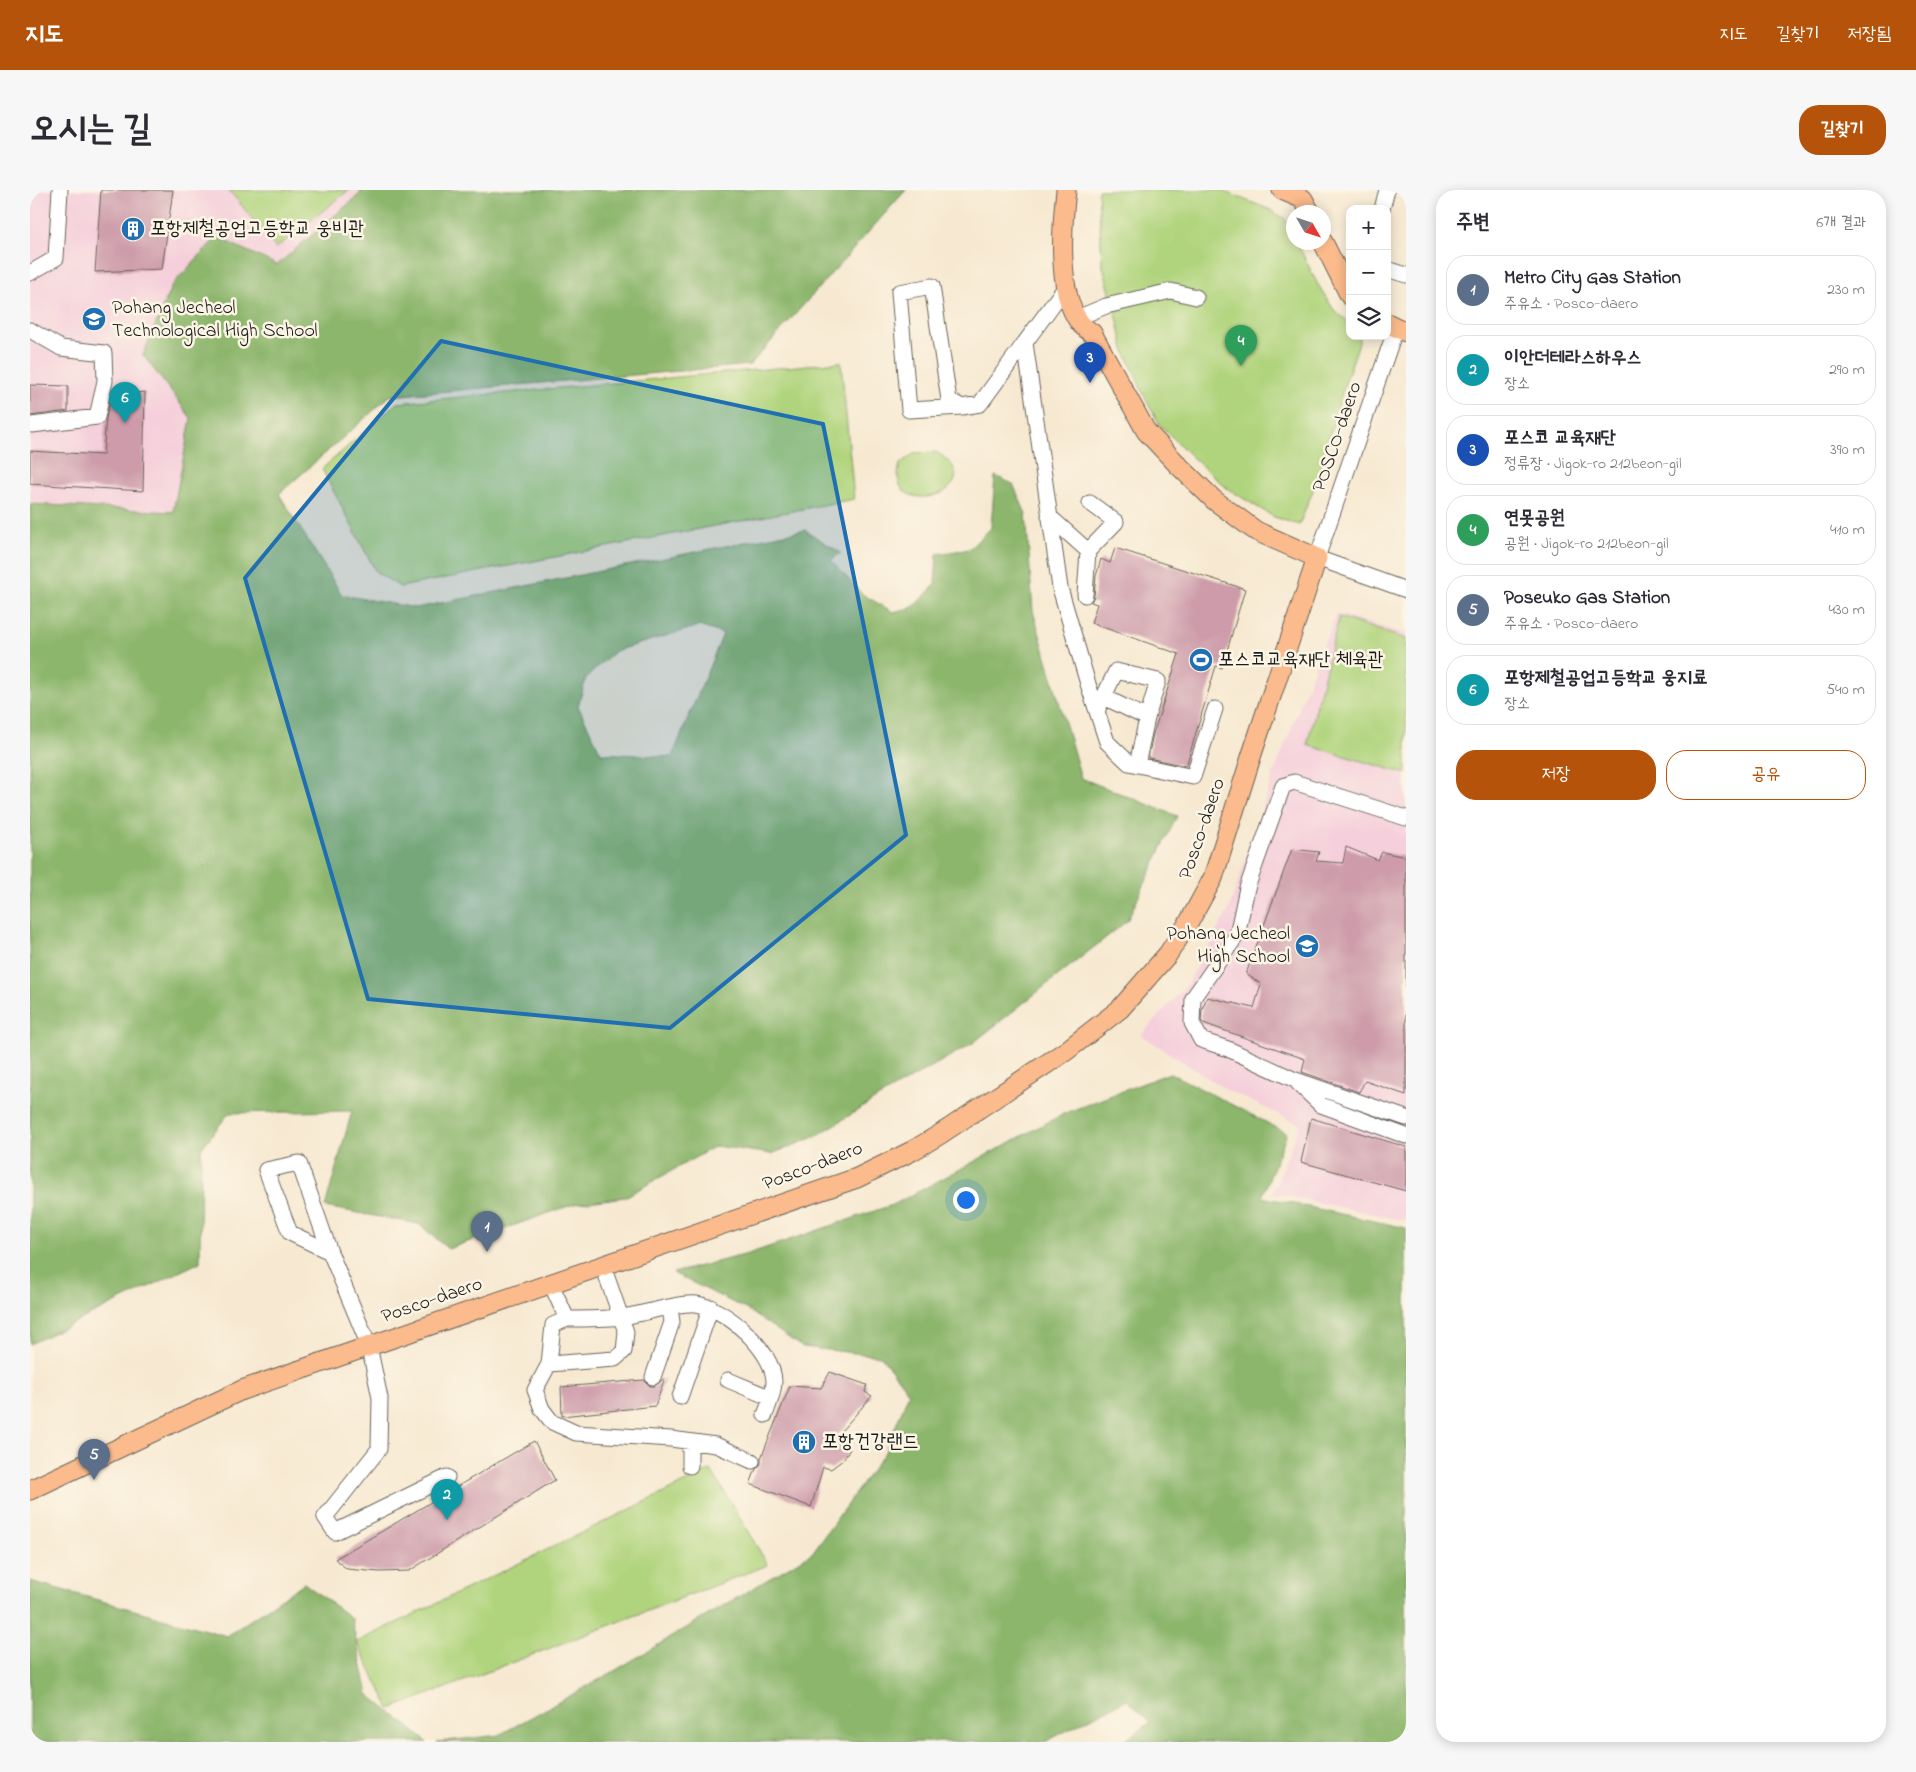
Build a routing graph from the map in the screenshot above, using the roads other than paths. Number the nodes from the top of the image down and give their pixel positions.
1 (60, 190) edge
2 (1066, 190) edge
3 (1282, 190) edge
4 (1387, 190) edge
5 (1307, 200) edge
6 (1383, 205) edge
7 (1327, 250) edge
8 (1391, 270) edge
9 (30, 273) edge
10 (1406, 275) edge
11 (1067, 285) junction
12 (1350, 295) edge
13 (1196, 298) dead end
14 (1077, 318) junction
15 (1397, 328) edge
16 (30, 330) edge
17 (1025, 343) junction
18 (962, 407) junction
19 (32, 425) dead end
20 (1090, 503) dead end
21 (1049, 516) junction
22 (1088, 551) junction
23 (1317, 558) junction
24 (1406, 590) edge
25 (1085, 595) dead end
26 (1104, 697) junction
27 (1215, 709) dead end
28 (1097, 711) junction
29 (1147, 718) junction
30 (1137, 765) junction
31 (1406, 818) edge
32 (1293, 1079) junction
33 (1406, 1118) edge
34 (1406, 1136) edge
35 (330, 1252) junction
36 (603, 1266) junction
37 (551, 1284) junction
38 (670, 1308) junction
39 (712, 1308) junction
40 (621, 1317) junction
41 (567, 1320) junction
42 (369, 1346) junction
43 (549, 1364) junction
44 (652, 1377) dead end
45 (728, 1380) dead end
46 (680, 1397) dead end
47 (771, 1398) junction
48 (766, 1415) dead end
49 (690, 1442) junction
50 (752, 1461) dead end
51 (690, 1466) dead end
52 (447, 1476) dead end
53 (30, 1490) edge

1 - 9 street
2 - 11 main road
3 - 5 main road
4 - 6 street
7 - 12 main road
8 - 10 street
11 - 14 main road
11 - 17 street
13 - 14 street
14 - 23 main road
15 - 23 street, POSCO-daero
16 - 19 street
17 - 18 street
17 - 21 street
18 - 18 street
20 - 22 street
21 - 22 street
21 - 28 street
22 - 25 street
23 - 24 street
23 - 36 main road, Posco-daero
26 - 28 street
26 - 29 street
26 - 29 street
27 - 30 street
28 - 30 street
29 - 30 street
31 - 32 street
32 - 33 street
32 - 34 street
35 - 35 street
35 - 42 street
36 - 37 main road, Posco-daero
36 - 40 street
37 - 41 street
37 - 42 main road, Posco-daero
38 - 39 street
38 - 40 street
38 - 44 street
39 - 46 street
39 - 47 street
40 - 41 street
40 - 43 street
41 - 43 street
42 - 52 street
42 - 53 main road, Posco-daero
43 - 49 street
45 - 47 street
47 - 48 street
49 - 50 street
49 - 51 street

